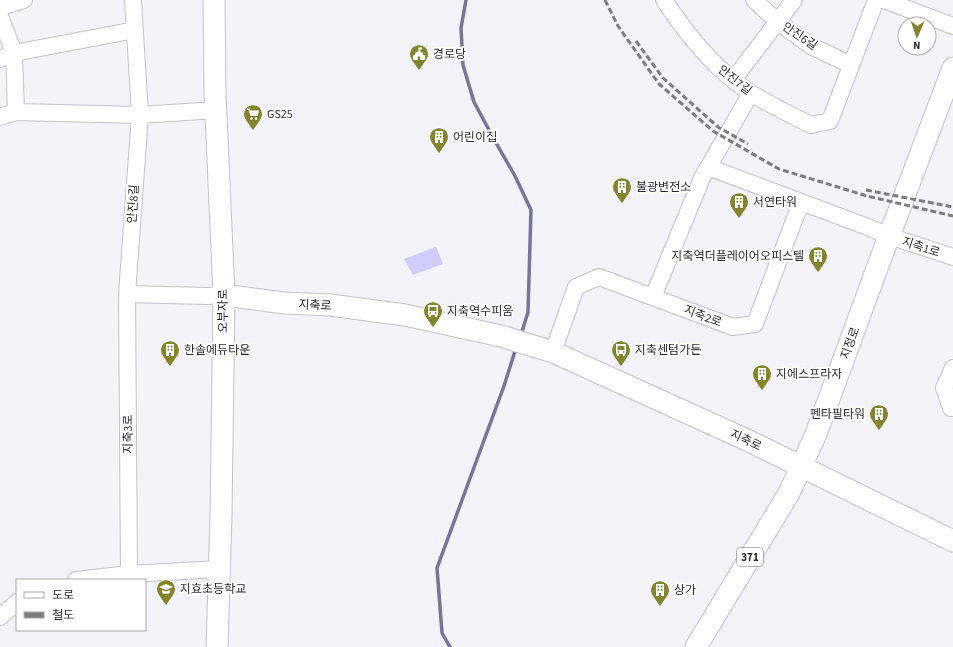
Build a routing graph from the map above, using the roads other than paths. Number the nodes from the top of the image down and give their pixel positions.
1 (24, 0) edge
2 (133, 0) edge
3 (214, 0) edge
4 (664, 0) edge
5 (754, 0) edge
6 (794, 0) edge
7 (876, 0) edge
8 (884, 0) edge
9 (0, 7) edge
10 (0, 16) edge
11 (777, 21) junction
12 (953, 26) edge
13 (135, 30) junction
14 (7, 56) edge
15 (851, 65) junction
16 (953, 68) edge
17 (733, 80) junction
18 (751, 94) junction
19 (216, 110) junction
20 (16, 112) junction
21 (140, 115) junction
22 (0, 117) edge
23 (708, 167) junction
24 (801, 202) junction
25 (889, 236) junction
26 (953, 257) edge
27 (127, 294) junction
28 (224, 295) junction
29 (653, 297) junction
30 (544, 349) junction
31 (953, 368) edge
32 (953, 408) edge
33 (801, 467) junction
34 (953, 541) edge
35 (220, 569) junction
36 (129, 574) junction
37 (85, 579) edge
38 (16, 603) edge
39 (0, 616) edge
40 (217, 647) edge
41 (696, 647) edge

1 - 9 street
2 - 13 street, 안진8길
3 - 19 main road, 오부자로
4 - 17 street, 안진7길
5 - 11 street, 안진6길
6 - 11 street
7 - 15 street
8 - 12 street
10 - 14 street
11 - 15 street, 안진6길
11 - 17 street
13 - 14 street
13 - 21 street, 안진8길
14 - 20 street
15 - 18 street, 안진7길
16 - 25 main road, 지정로
17 - 18 street, 안진7길
18 - 23 street
19 - 21 street
19 - 28 main road, 오부자로
20 - 21 street
20 - 22 street
21 - 27 street, 안진8길
23 - 24 street
23 - 29 street
24 - 25 street
24 - 29 street, 지축2로
25 - 26 street, 지축1로
25 - 33 main road, 지정로
27 - 28 street, 지축로
27 - 36 street, 지축3로
28 - 30 main road, 지축로
28 - 35 main road, 오부자로
29 - 30 street, 지축2로
30 - 33 main road, 지축로
31 - 32 street
33 - 34 main road, 지축로
33 - 41 main road, 지정로 / 371
35 - 36 street
35 - 40 main road, 오부자로
36 - 37 street
38 - 39 street

